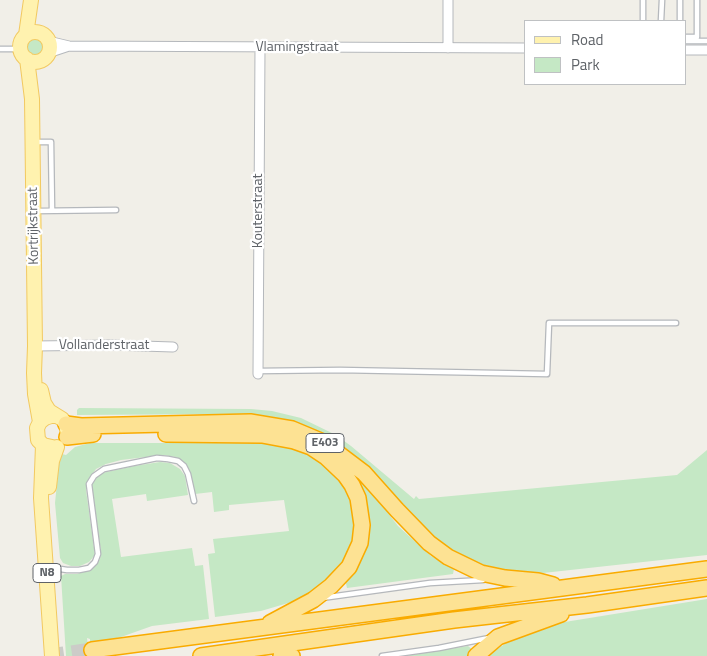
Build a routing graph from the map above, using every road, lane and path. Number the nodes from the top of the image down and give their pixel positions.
1 (448, 0) edge
2 (643, 0) edge
3 (662, 0) edge
4 (680, 0) edge
5 (697, 0) edge
6 (31, 3) edge
7 (643, 20) edge
8 (662, 20) edge
9 (680, 20) edge
10 (687, 37) edge
11 (687, 41) edge
12 (707, 41) edge
13 (35, 47) junction
14 (260, 48) junction
15 (448, 48) junction
16 (524, 48) edge
17 (0, 49) edge
18 (687, 50) edge
19 (707, 50) edge
20 (33, 142) junction
21 (116, 210) dead end
22 (34, 211) junction
23 (52, 211) junction
24 (676, 322) dead end
25 (173, 347) dead end
26 (35, 349) junction
27 (258, 373) joint
28 (40, 422) junction
29 (58, 434) junction
30 (194, 501) dead end
31 (54, 568) junction
32 (707, 569) edge
33 (505, 578) junction
34 (566, 588) junction
35 (707, 588) edge
36 (313, 600) junction
37 (587, 605) junction
38 (261, 628) junction
39 (498, 637) junction
40 (92, 650) tunnel mouth
41 (223, 655) edge
42 (52, 656) edge
43 (60, 656) edge
44 (201, 656) edge
45 (281, 656) edge
46 (292, 656) edge
47 (382, 656) edge
48 (476, 656) edge

1 - 15 street
2 - 7 lane
3 - 8 lane
4 - 9 lane
5 - 10 lane
6 - 13 main road, Kortrijkstraat / N8
11 - 12 lane
13 - 14 street, Vlamingstraat
13 - 17 lane
13 - 20 main road, Kortrijkstraat / N8
14 - 15 street, Vlamingstraat
14 - 27 street, Kouterstraat
15 - 16 street, Vlamingstraat
18 - 19 street
20 - 22 main road, Kortrijkstraat / N8
20 - 23 lane
21 - 23 lane
22 - 23 lane
22 - 26 main road, Kortrijkstraat / N8
24 - 27 lane
25 - 26 street, Vollanderstraat
26 - 28 main road, Kortrijkstraat / N8
26 - 29 main road, Kortrijkstraat / N8
28 - 29 main road
28 - 29 main road, N8
29 - 31 main road, N8
29 - 33 highway, E403
29 - 36 highway, E403
29 - 42 main road, N8
30 - 31 lane
31 - 43 main road, N8
32 - 34 highway, E403
33 - 34 highway, E403
33 - 36 lane
34 - 38 highway, E403
35 - 37 highway
36 - 38 highway, E403
37 - 39 highway
37 - 41 highway
38 - 40 highway, E403
39 - 47 lane
39 - 48 highway
41 - 44 highway
45 - 46 highway

